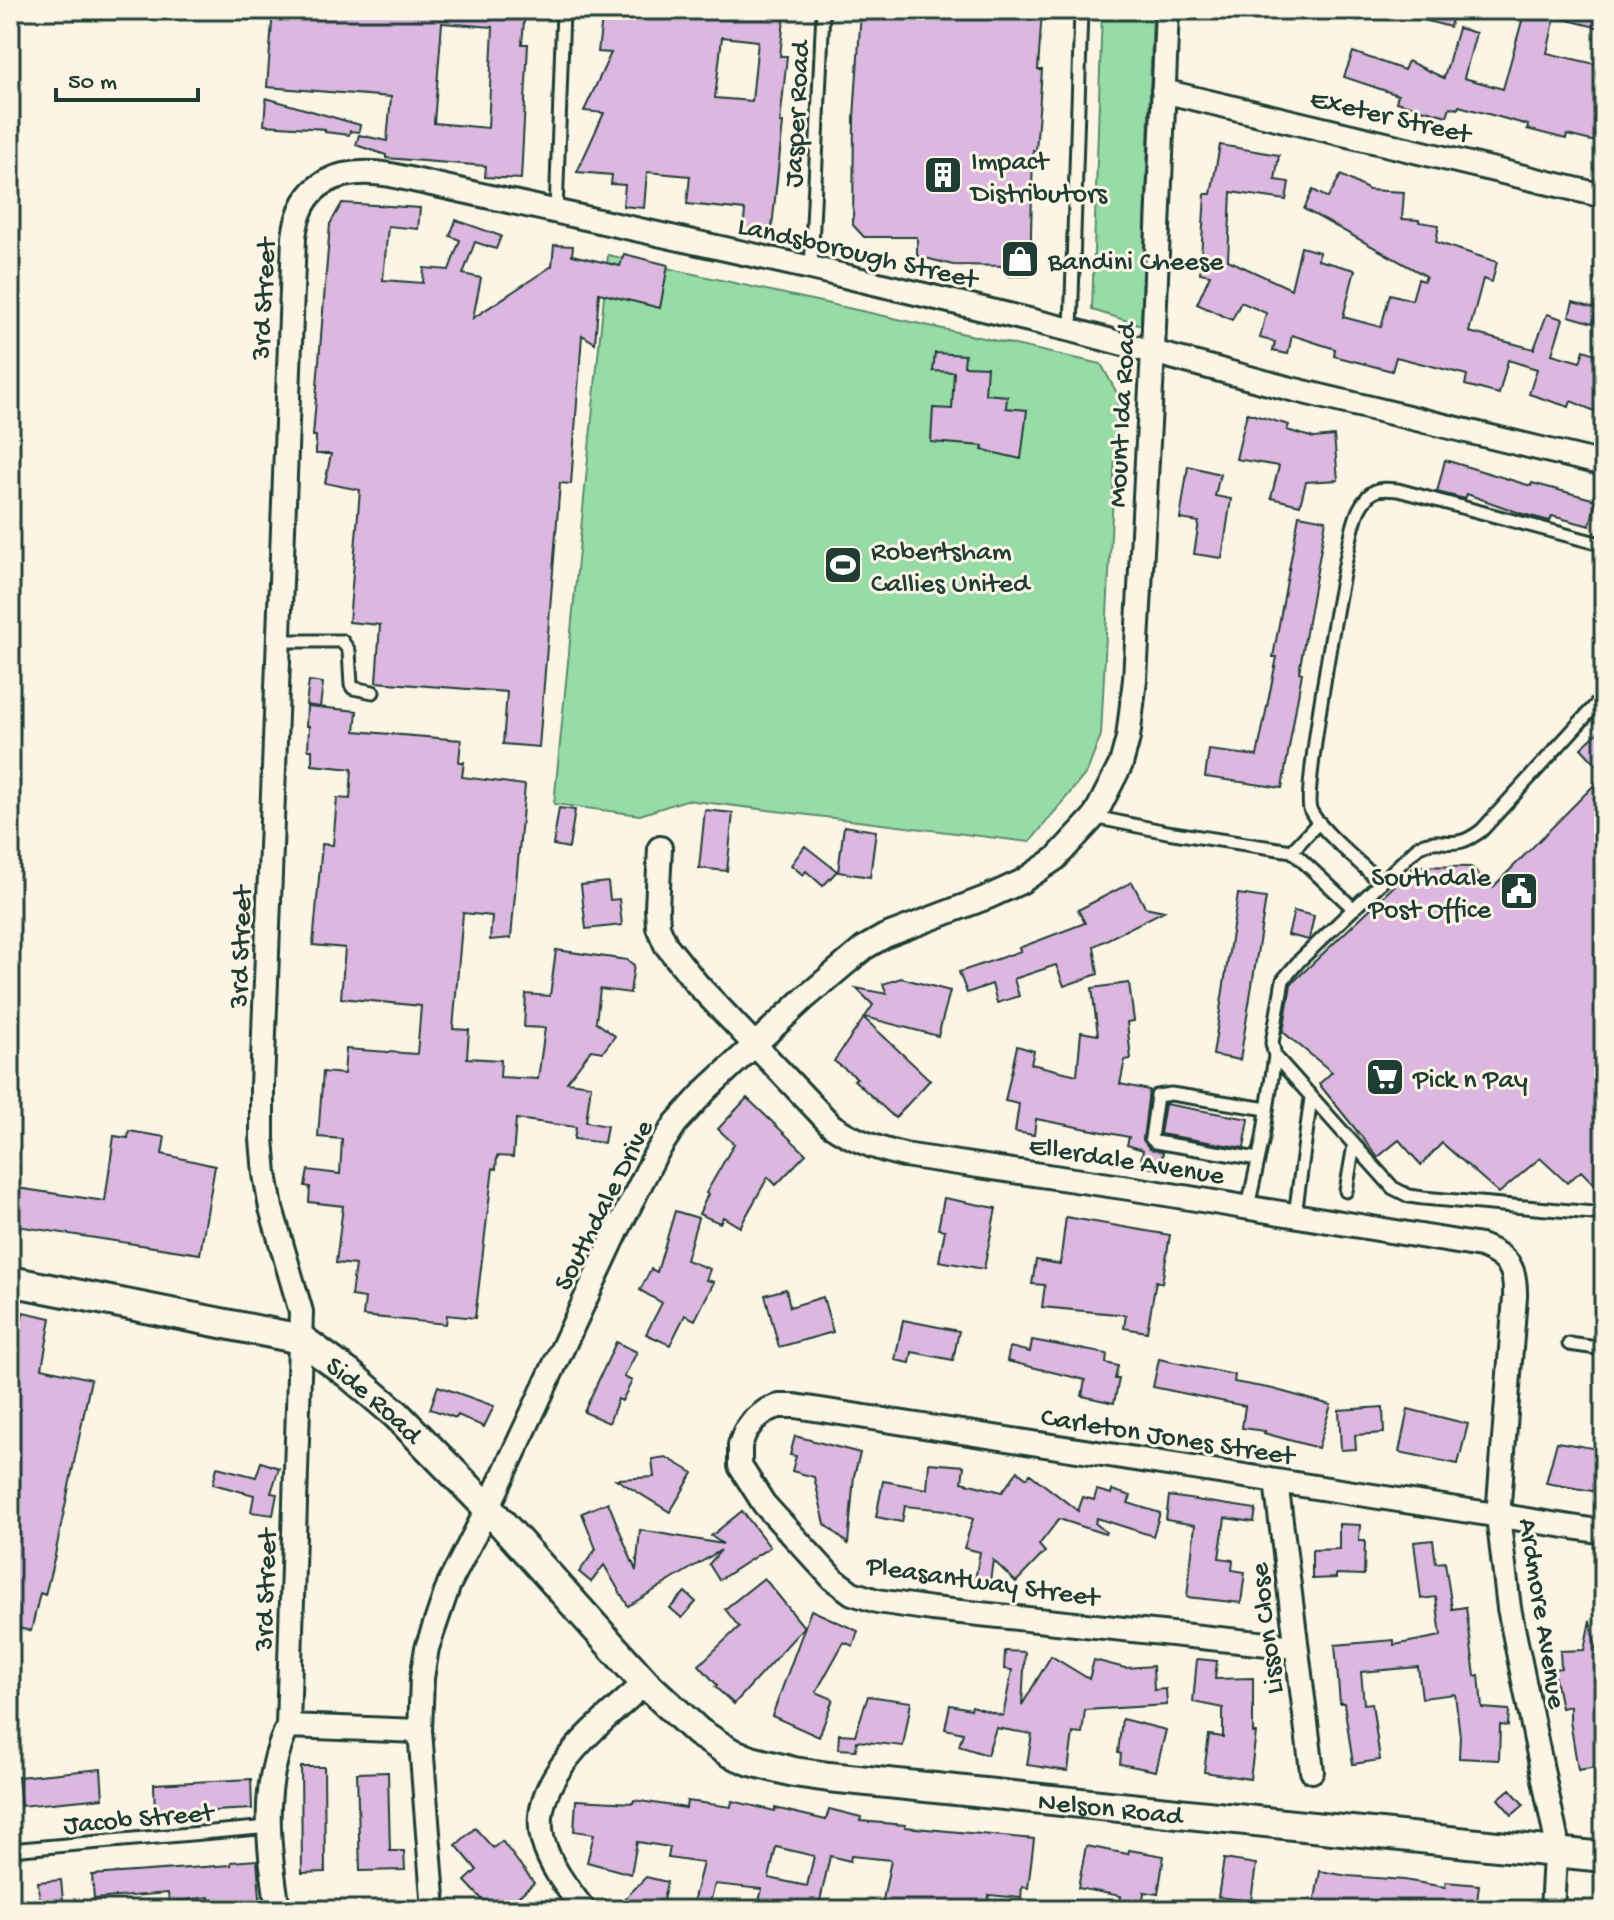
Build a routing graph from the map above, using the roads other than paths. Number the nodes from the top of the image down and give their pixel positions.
1 (563, 10) edge
2 (823, 10) edge
3 (1081, 10) edge
4 (1167, 10) edge
5 (1163, 91) junction
6 (330, 180) joint
7 (1604, 196) edge
8 (556, 213) junction
9 (811, 268) junction
10 (1071, 330) junction
11 (1153, 351) junction
12 (1604, 464) edge
13 (1604, 545) edge
14 (279, 641) junction
15 (373, 692) dead end
16 (1604, 696) edge
17 (1094, 817) junction
18 (1319, 822) junction
19 (660, 848) dead end
20 (1292, 851) junction
21 (1381, 883) junction
22 (1354, 909) junction
23 (756, 1043) junction
24 (1275, 1056) junction
25 (1311, 1098) junction
26 (1267, 1109) junction
27 (1354, 1145) junction
28 (1258, 1159) junction
29 (1346, 1191) dead end
30 (1248, 1207) junction
31 (1604, 1214) edge
32 (1295, 1215) junction
33 (1516, 1276) joint
34 (10, 1281) edge
35 (301, 1339) junction
36 (1569, 1344) dead end
37 (1604, 1349) edge
38 (740, 1445) joint
39 (1276, 1481) junction
40 (488, 1508) junction
41 (1498, 1516) junction
42 (1604, 1532) edge
43 (1296, 1647) junction
44 (645, 1683) junction
45 (288, 1726) junction
46 (420, 1731) junction
47 (1312, 1771) dead end
48 (269, 1827) junction
49 (10, 1850) edge
50 (1556, 1852) junction
51 (1604, 1857) edge
52 (278, 1910) edge
53 (434, 1910) edge
54 (584, 1910) edge
55 (1552, 1910) edge

1 - 8 lane
2 - 9 lane, Jasper Road
3 - 10 lane, Mount Ida Road
4 - 5 street, Mount Ida Road
5 - 7 street, Exeter Street
5 - 11 street, Mount Ida Road
6 - 8 street, Landsborough Street
6 - 14 street, 3rd Street
8 - 9 street, Landsborough Street
9 - 10 street, Landsborough Street
10 - 11 street, Landsborough Street
11 - 12 street, Landsborough Street
11 - 17 street, Mount Ida Road
13 - 18 lane
14 - 15 lane
14 - 35 street, 3rd Street
16 - 21 lane
17 - 20 lane
17 - 23 street, Southdale Drive
18 - 20 lane
18 - 21 lane
19 - 23 street, Ellerdale Avenue
20 - 22 lane
21 - 22 lane
22 - 24 lane
23 - 30 street, Ellerdale Avenue
23 - 40 street, Southdale Drive
24 - 25 lane
24 - 26 lane
25 - 27 lane
25 - 32 lane
26 - 28 lane
26 - 28 lane
27 - 29 lane
27 - 31 lane
28 - 30 lane
30 - 32 street, Ellerdale Avenue
32 - 33 street, Ellerdale Avenue
33 - 41 street, Ardmore Avenue
34 - 35 street, Side Road
35 - 40 street, Side Road
35 - 45 street, 3rd Street
36 - 37 lane
38 - 39 street, Carleton Jones Street
38 - 43 street, Pleasantway Street
39 - 41 street, Carleton Jones Street
39 - 43 street, Lisson Close
40 - 44 street, Side Road
40 - 46 street, Southdale Drive
41 - 42 street, Carleton Jones Street
41 - 50 street, Ardmore Avenue
43 - 47 street, Lisson Close
44 - 50 street, Nelson Road
44 - 54 street
45 - 46 street
45 - 48 street, 3rd Street
46 - 53 street, Southdale Drive
48 - 49 lane, Jacob Street
48 - 52 street, 3rd Street
50 - 51 street, Nelson Road
50 - 55 street, Ardmore Avenue

